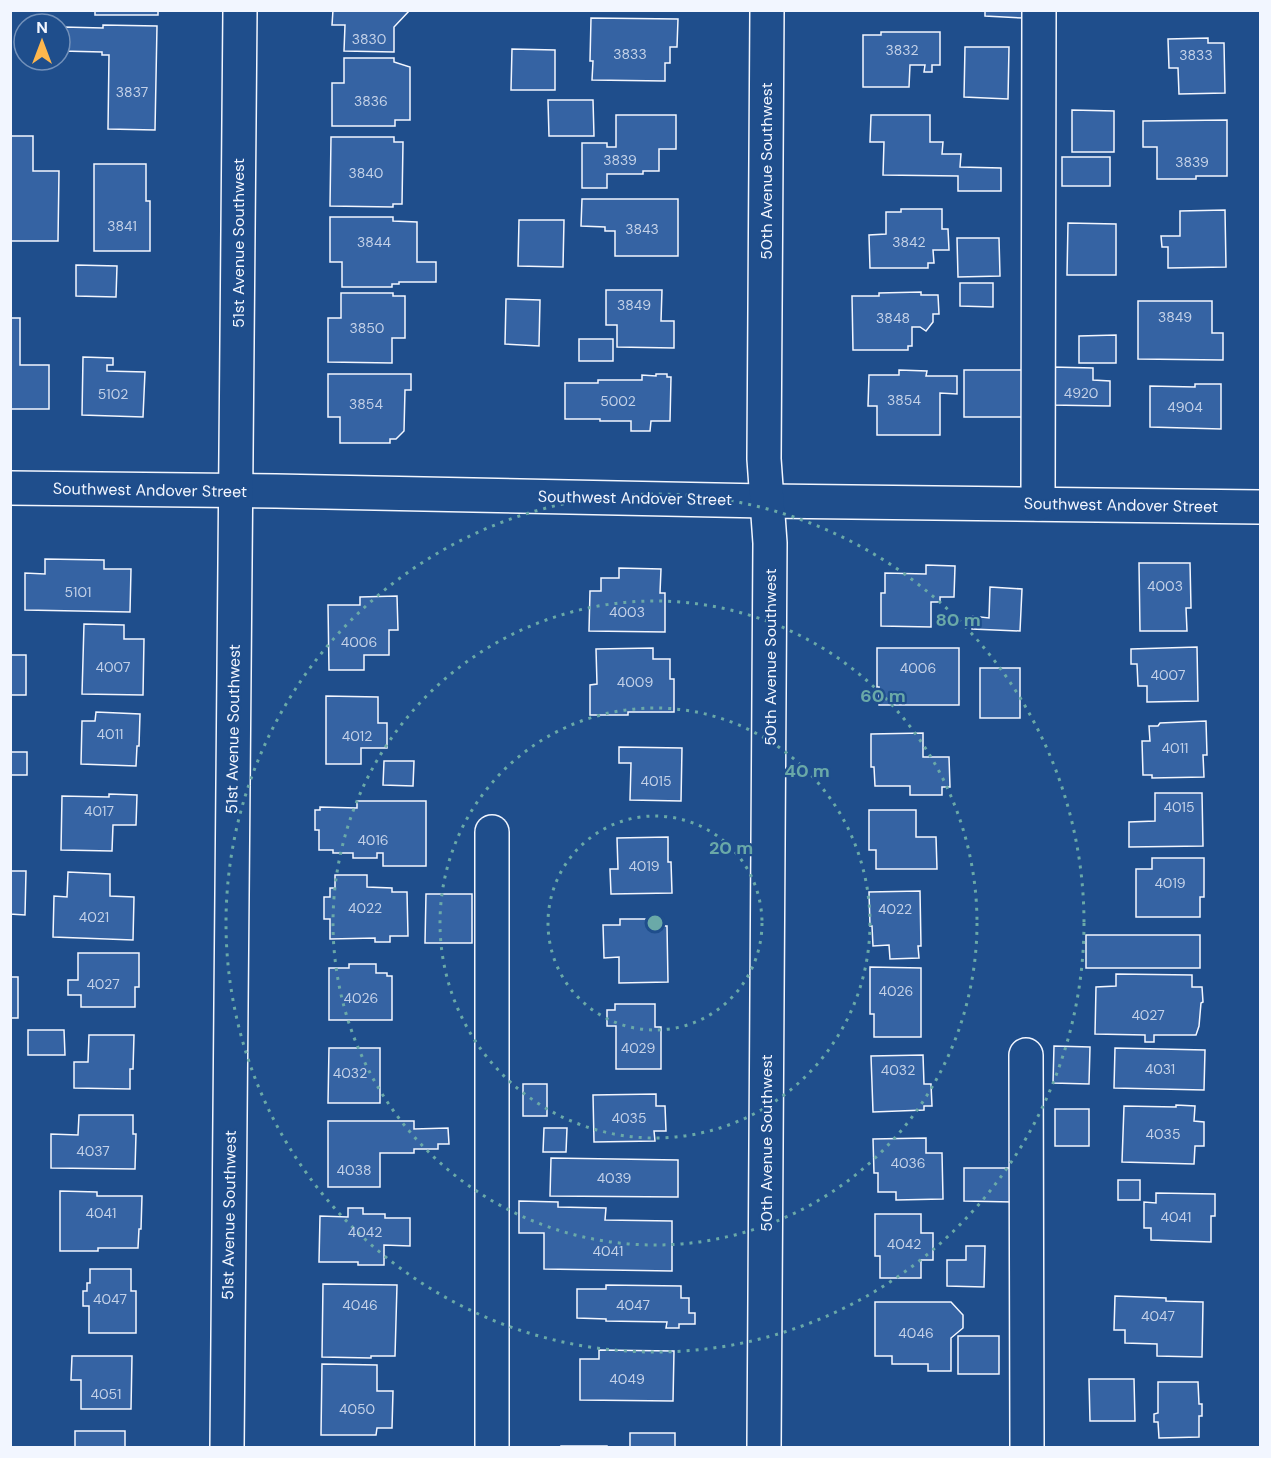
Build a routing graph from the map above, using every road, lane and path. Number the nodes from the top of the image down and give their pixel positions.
1 (240, 10) edge
2 (767, 10) edge
3 (1040, 10) edge
4 (10, 488) edge
5 (236, 491) junction
6 (768, 501) junction
7 (1038, 504) junction
8 (1260, 507) edge
9 (492, 832) dead end
10 (1026, 1055) dead end
11 (227, 1448) edge
12 (492, 1448) edge
13 (764, 1448) edge
14 (1027, 1448) edge

1 - 5 street, 51st Avenue Southwest
2 - 6 street, 50th Avenue Southwest
3 - 7 street
4 - 5 street, Southwest Andover Street
5 - 6 street, Southwest Andover Street
5 - 11 street, 51st Avenue Southwest
6 - 7 street, Southwest Andover Street
6 - 13 street, 50th Avenue Southwest
7 - 8 street, Southwest Andover Street
9 - 12 street
10 - 14 street

